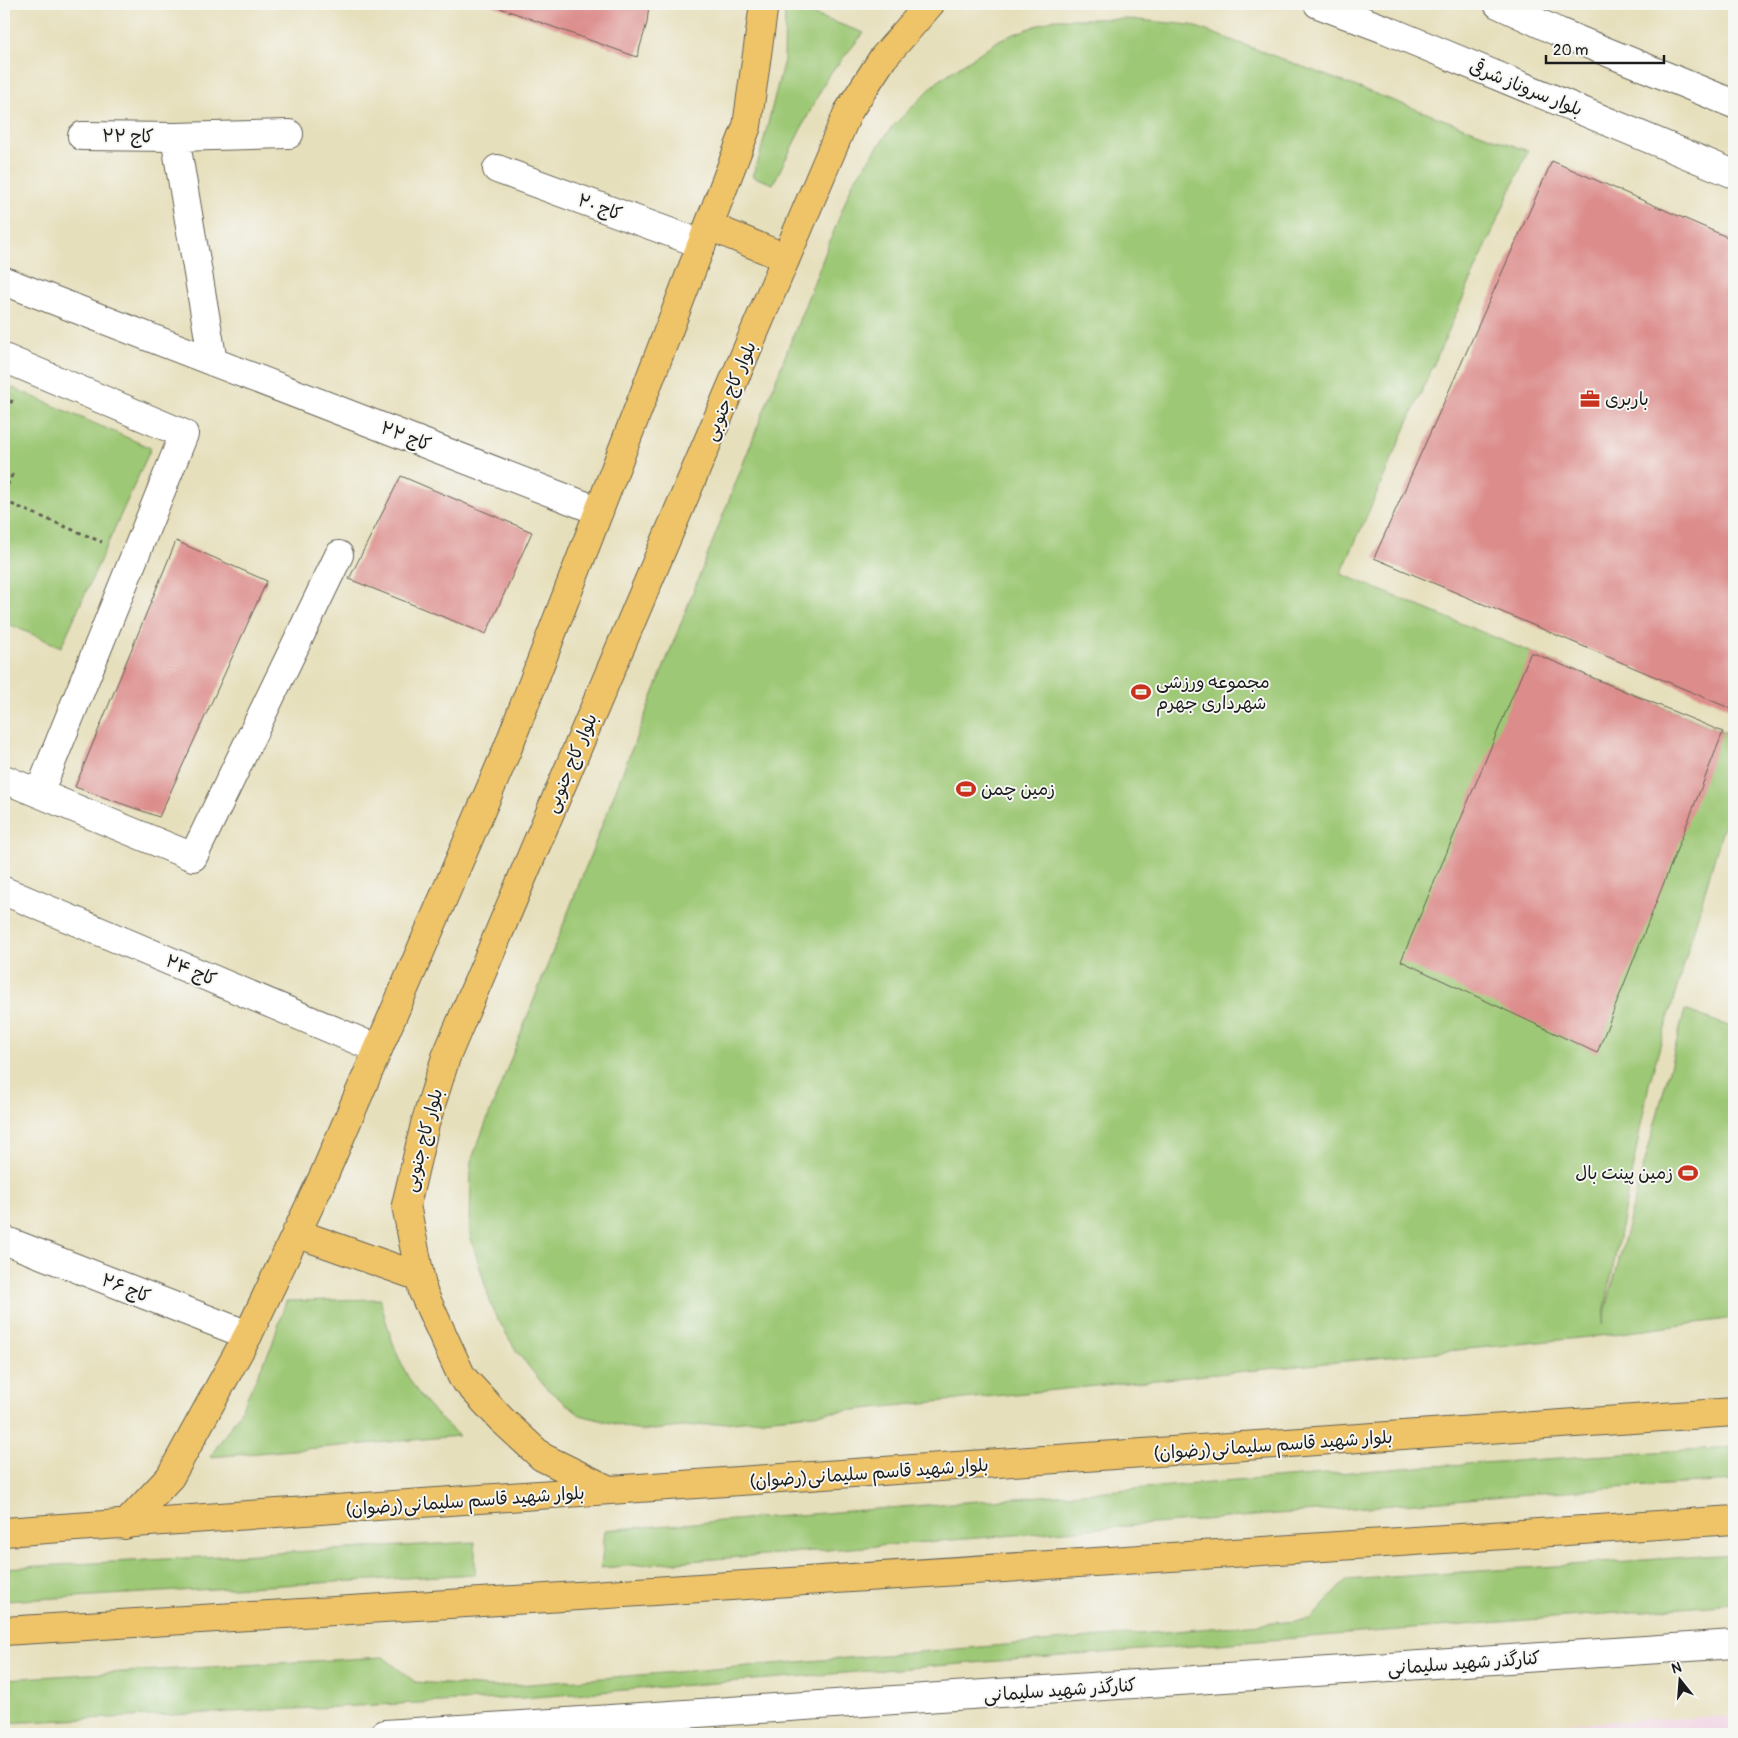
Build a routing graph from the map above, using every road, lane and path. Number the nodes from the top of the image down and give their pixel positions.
1 (764, 4) edge
2 (930, 4) edge
3 (1322, 4) edge
4 (1498, 4) edge
5 (1534, 10) edge
6 (1734, 104) edge
7 (289, 134) dead end
8 (82, 136) dead end
9 (175, 137) junction
10 (497, 169) dead end
11 (1734, 174) edge
12 (706, 235) junction
13 (786, 258) junction
14 (4, 281) edge
15 (4, 358) edge
16 (213, 362) junction
17 (13, 397) dead end
18 (4, 418) edge
19 (4, 472) edge
20 (4, 493) edge
21 (4, 501) edge
22 (599, 511) junction
23 (107, 544) dead end
24 (339, 555) dead end
25 (4, 779) edge
26 (39, 793) junction
27 (4, 891) edge
28 (378, 1049) junction
29 (296, 1234) junction
30 (4, 1240) edge
31 (420, 1277) junction
32 (248, 1335) junction
33 (1734, 1412) edge
34 (610, 1491) junction
35 (1734, 1520) edge
36 (125, 1525) junction
37 (4, 1532) edge
38 (4, 1631) edge
39 (1734, 1644) edge
40 (466, 1732) edge
41 (385, 1734) edge

1 - 12 main road
2 - 13 main road, بلوار کاج جنوبی
3 - 11 street, بلوار سروناز شرقی
4 - 5 street
5 - 6 street
7 - 9 street, کاج ۲۲
8 - 9 street, کاج ۲۲
9 - 16 street, کاج ۲۲
10 - 12 street, کاج ۲۰
12 - 13 main road
12 - 22 main road
13 - 31 main road, بلوار کاج جنوبی
14 - 16 street, کاج ۲۲
15 - 26 street
16 - 22 street, کاج ۲۲
17 - 18 path
19 - 20 path
21 - 23 path
22 - 28 main road
24 - 26 street
25 - 26 street
27 - 28 street, کاج ۲۴
28 - 29 main road
29 - 31 main road
29 - 32 main road
30 - 32 street, کاج ۲۶
31 - 34 main road, بلوار کاج جنوبی
32 - 36 main road
33 - 34 main road, بلوار شهید قاسم سلیمانی(رضوان)
34 - 36 main road, بلوار شهید قاسم سلیمانی(رضوان)
35 - 38 main road
36 - 37 main road, بلوار شهید قاسم سلیمانی(رضوان)
39 - 40 street, کنارگذر شهید سلیمانی
40 - 41 street, کنارگذر شهید سلیمانی

